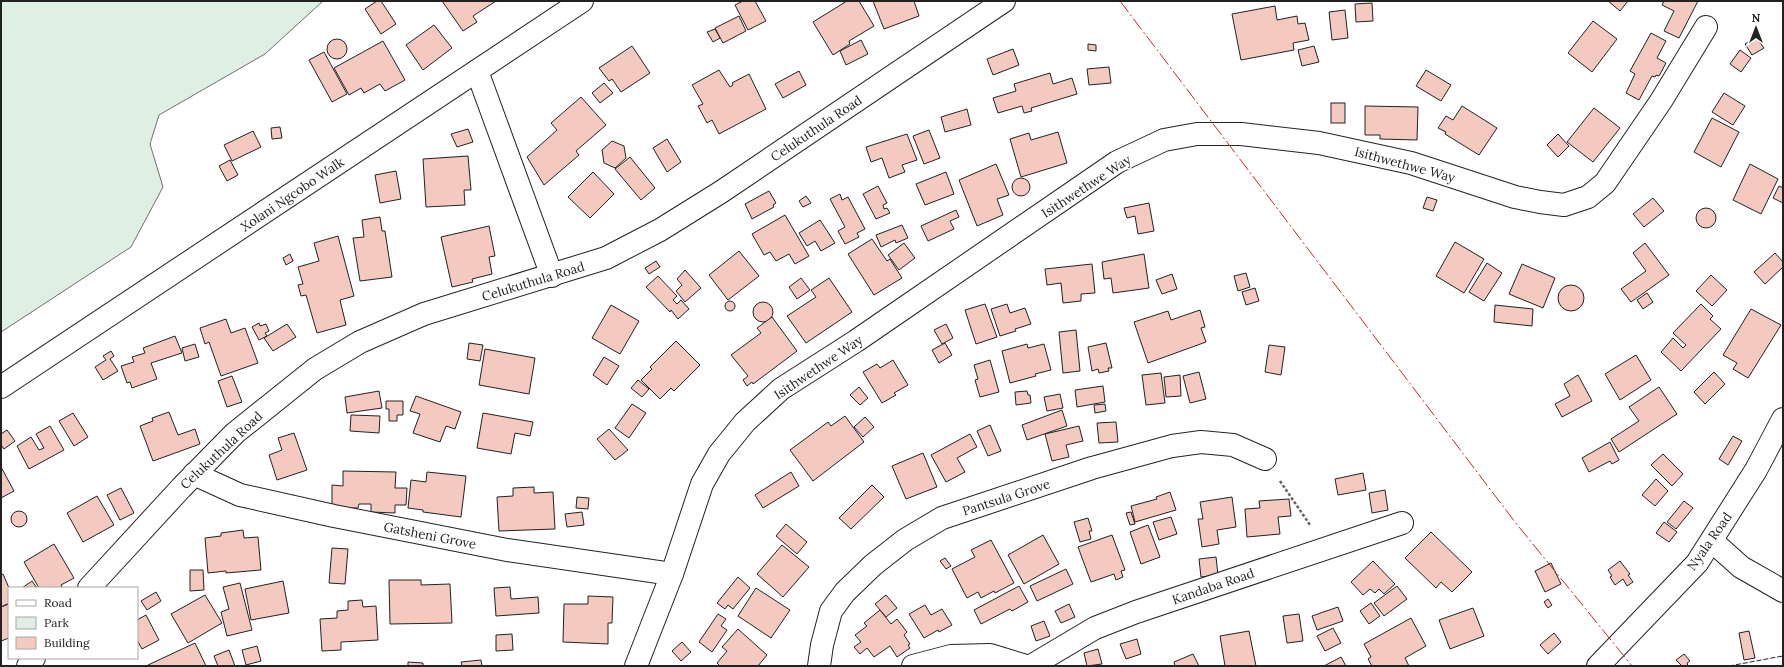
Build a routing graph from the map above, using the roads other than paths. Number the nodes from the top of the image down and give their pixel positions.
1 (582, 1) edge
2 (1004, 1) edge
3 (1706, 27) dead end
4 (477, 71) junction
5 (552, 276) junction
6 (1, 387) edge
7 (1783, 419) edge
8 (1265, 459) road end
9 (194, 474) junction
10 (1402, 523) dead end
11 (1712, 541) junction
12 (672, 574) junction
13 (90, 587) edge
14 (1783, 591) edge
15 (636, 666) edge
16 (819, 666) edge
17 (912, 666) edge
18 (1026, 666) edge
19 (1031, 666) edge
20 (1598, 666) edge

1 - 4 street, Xolani Ngcobo Walk
2 - 5 street, Celukuthula Road
3 - 12 street, Isithwethwe Way
4 - 5 street
4 - 6 street, Xolani Ngcobo Walk
5 - 9 street, Celukuthula Road
7 - 11 street, Nyala Road
8 - 16 street, Pantsula Grove
9 - 12 street, Gatsheni Grove
9 - 13 street, Celukuthula Road
10 - 19 street, Kandaba Road
11 - 14 street
11 - 20 street, Nyala Road
12 - 15 street, Isithwethwe Way
17 - 18 street

